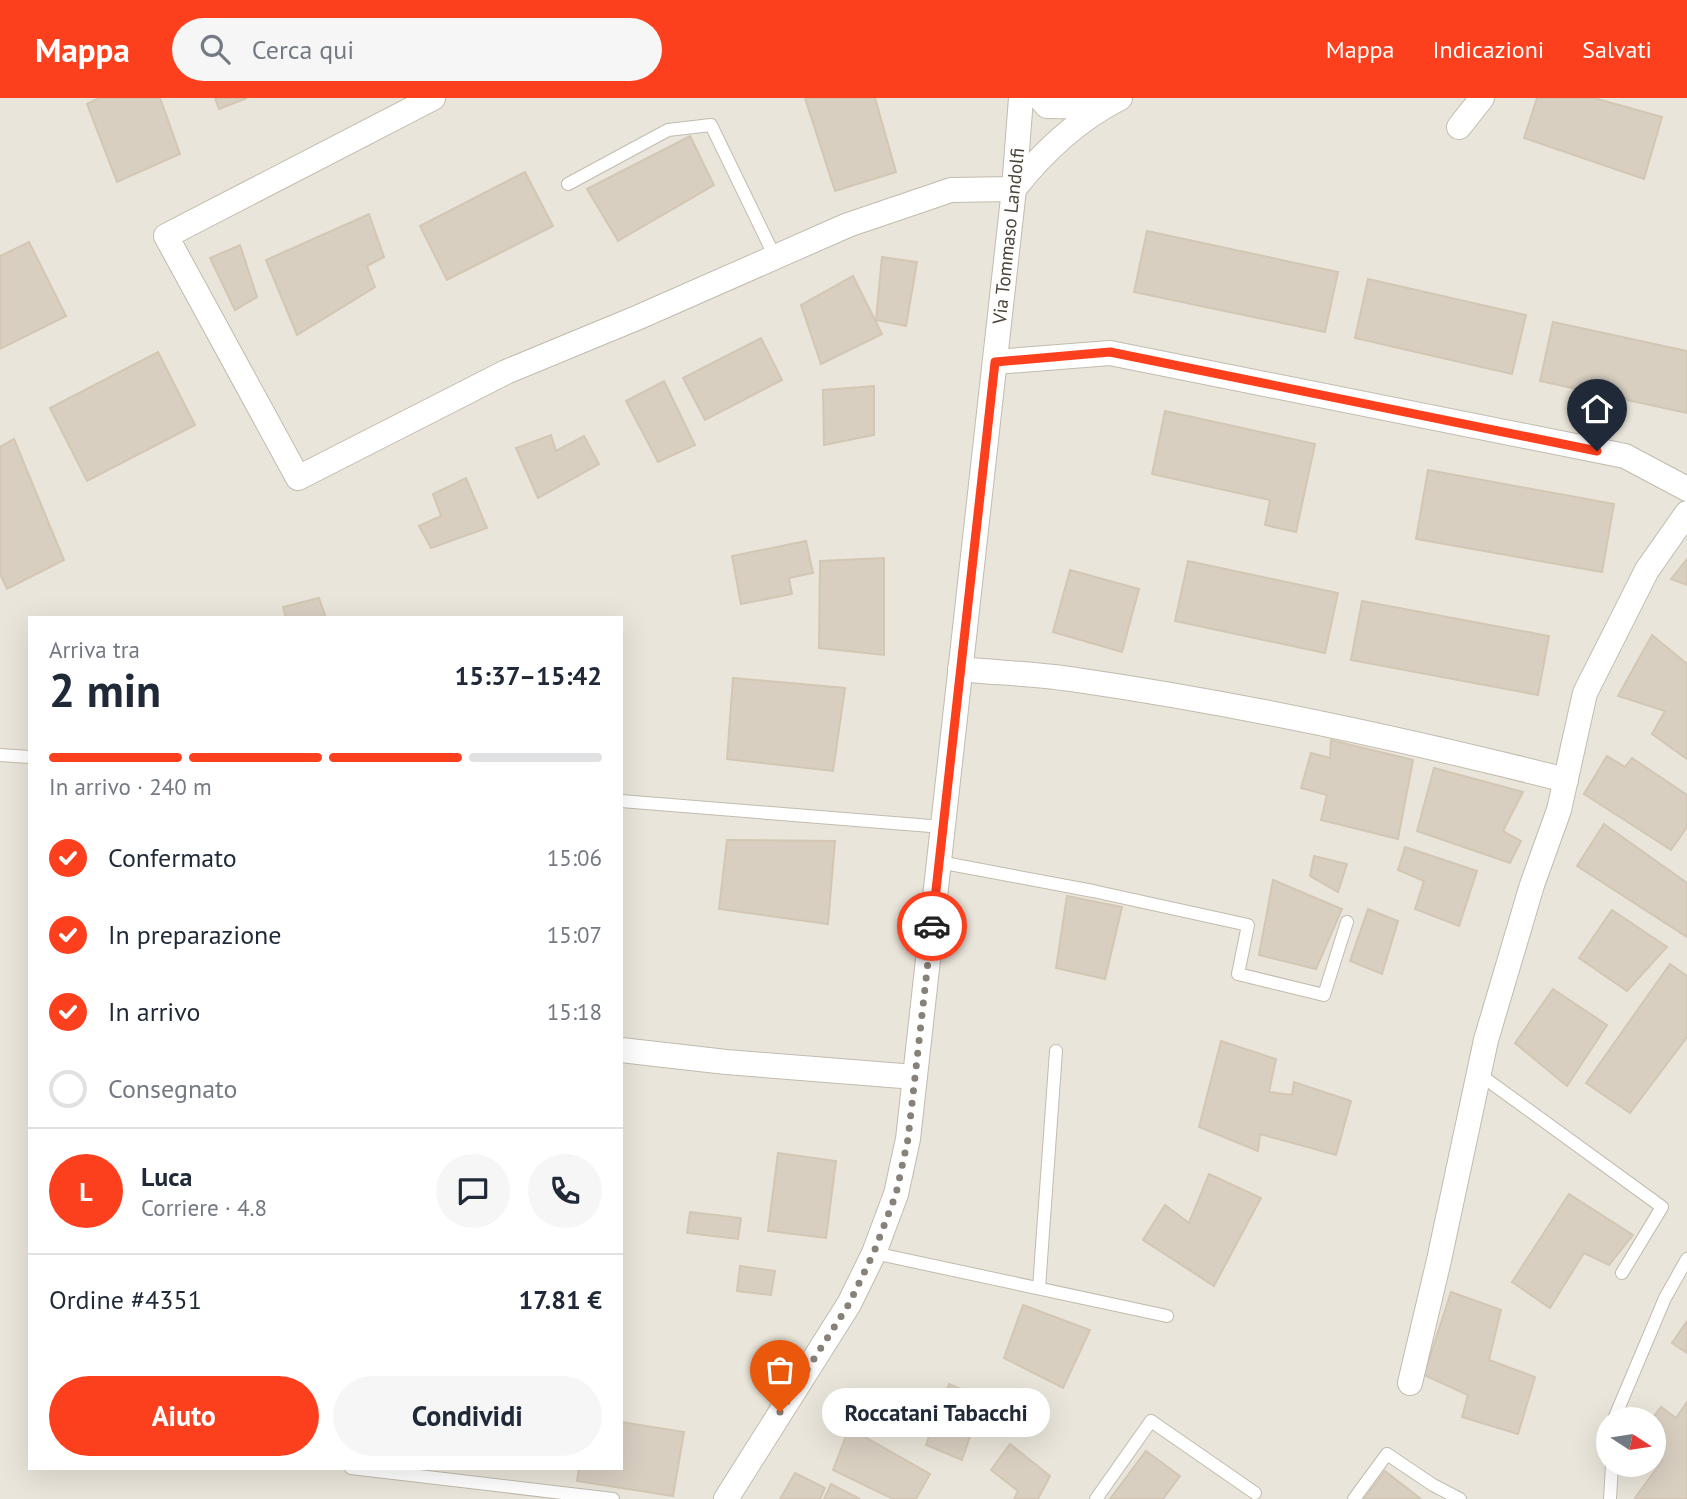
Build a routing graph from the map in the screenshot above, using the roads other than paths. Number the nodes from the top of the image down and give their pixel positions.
1 (433, 98) edge
2 (1021, 98) edge
3 (1040, 98) edge
4 (1482, 98) edge
5 (1111, 103) edge
6 (1459, 127) dead end
7 (568, 184) dead end
8 (1014, 189) junction
9 (775, 257) junction
10 (995, 362) junction
11 (1687, 489) edge
12 (1687, 513) edge
13 (960, 669) junction
14 (0, 755) edge
15 (28, 757) edge
16 (1566, 780) junction
17 (623, 801) edge
18 (943, 827) junction
19 (939, 862) junction
20 (1348, 922) dead end
21 (623, 1049) edge
22 (1056, 1051) dead end
23 (1479, 1074) junction
24 (915, 1077) junction
25 (874, 1252) junction
26 (1687, 1259) edge
27 (1622, 1273) dead end
28 (1040, 1289) junction
29 (1167, 1316) dead end
30 (1410, 1383) dead end
31 (1619, 1407) edge
32 (368, 1470) edge
33 (1611, 1477) edge
34 (1255, 1493) dead end
35 (613, 1499) edge
36 (726, 1499) edge
37 (1096, 1499) edge
38 (1354, 1499) edge
39 (1460, 1499) edge
40 (1610, 1499) edge

1 - 9 street
2 - 8 street, Via Tommaso Landolfi
3 - 5 street
4 - 6 street
5 - 8 street
7 - 9 lane
8 - 9 street
8 - 10 street, Via Tommaso Landolfi
10 - 11 street
10 - 13 street, Via Tommaso Landolfi
12 - 16 street
13 - 16 street
13 - 18 street, Via Tommaso Landolfi
14 - 15 lane
16 - 23 street
17 - 18 lane
18 - 19 street, Via Tommaso Landolfi
19 - 20 lane
19 - 24 street, Via Tommaso Landolfi
21 - 24 street
22 - 28 lane
23 - 27 lane
23 - 30 street
24 - 25 street, Via Tommaso Landolfi
25 - 28 lane
25 - 36 street, Via Tommaso Landolfi
26 - 31 lane
28 - 29 lane
32 - 35 lane
33 - 40 lane
34 - 37 lane
38 - 39 lane

